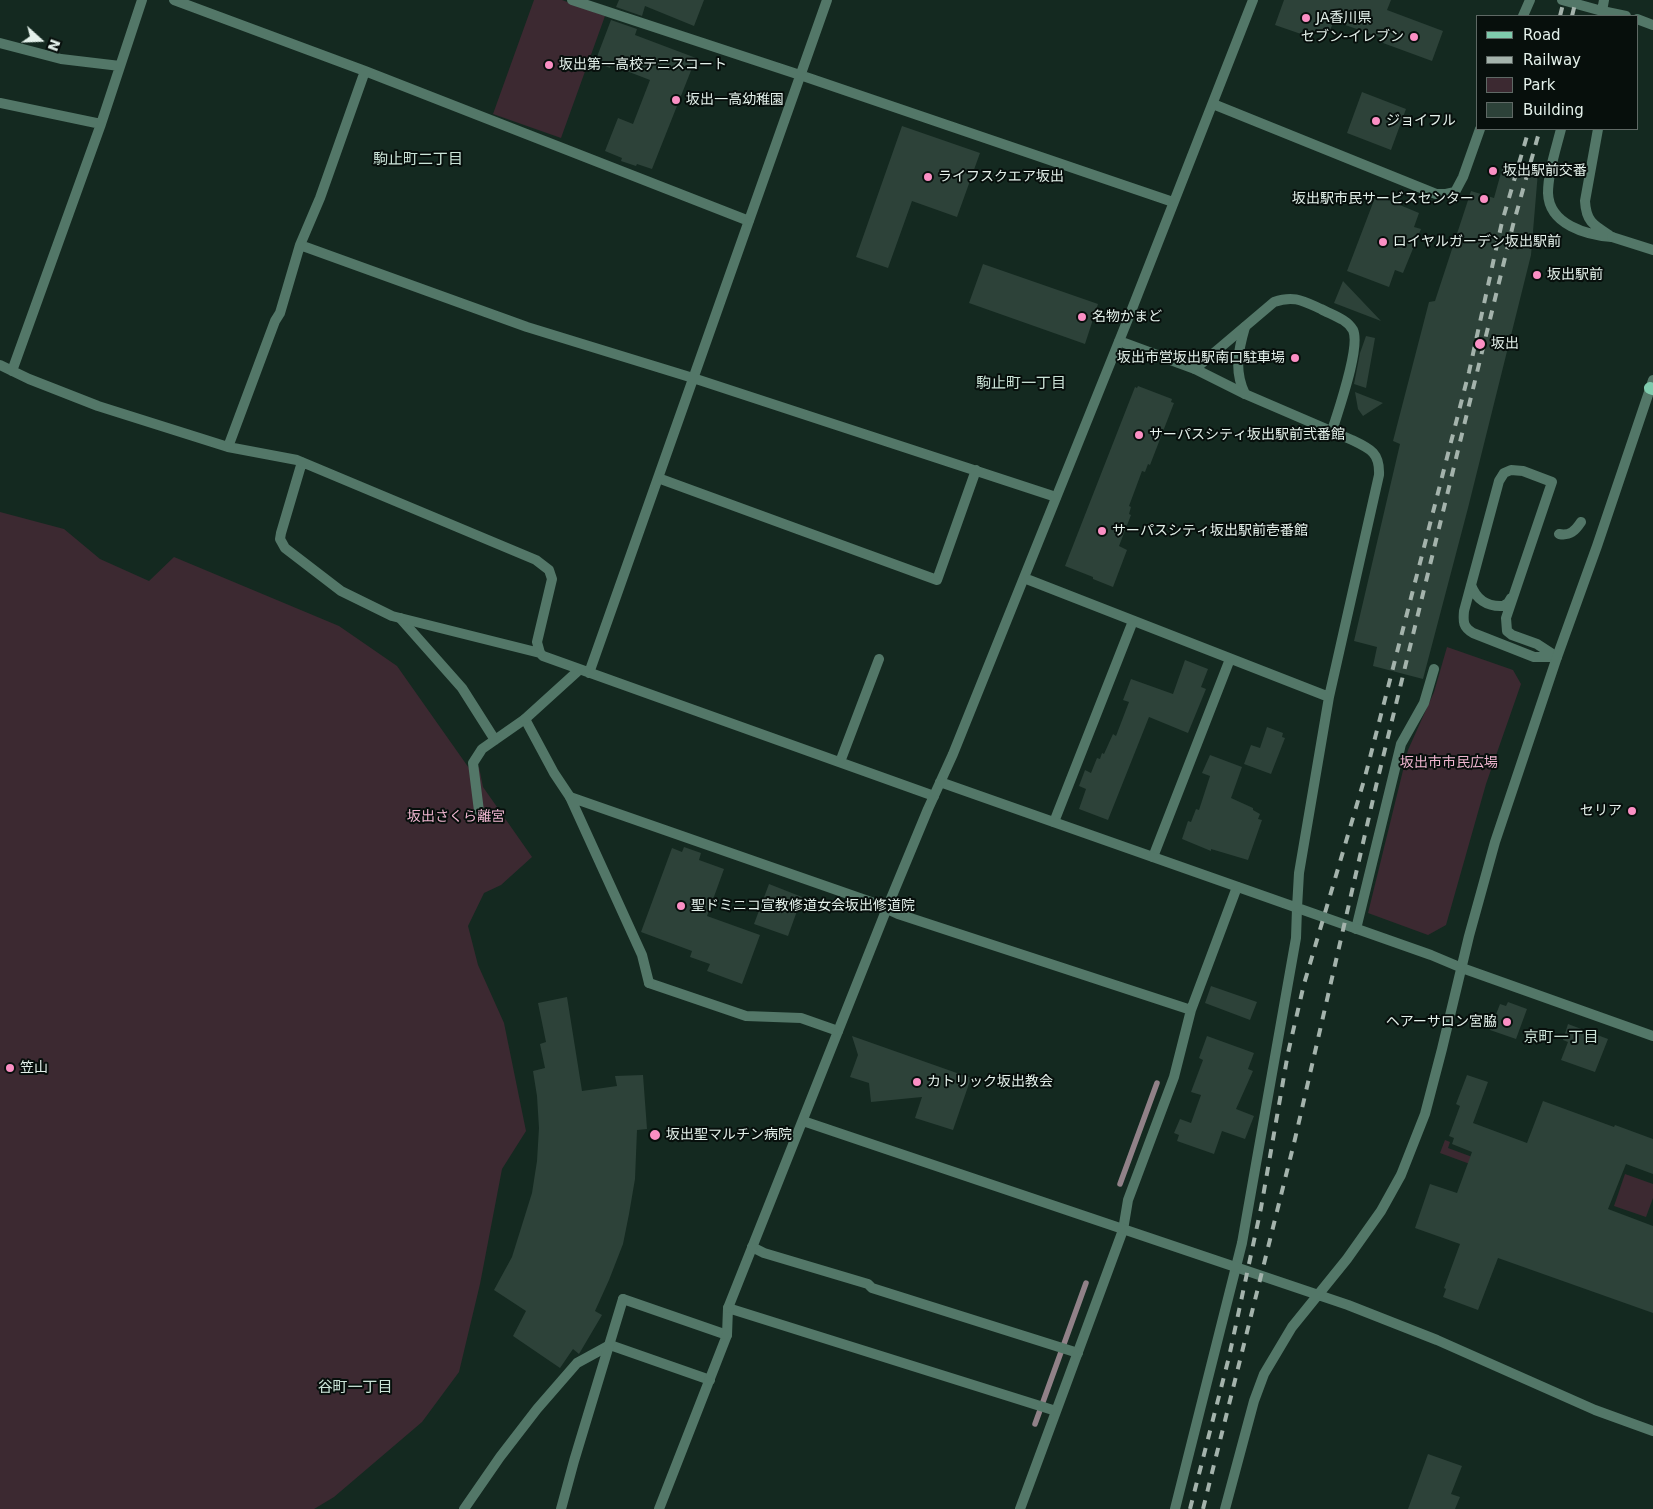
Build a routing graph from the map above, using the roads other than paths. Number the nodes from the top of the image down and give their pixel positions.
1 (142, 0) edge
2 (174, 0) edge
3 (572, 0) edge
4 (1253, 0) edge
5 (1530, 0) edge
6 (1562, 0) edge
7 (825, 1) edge
8 (1602, 11) edge
9 (1523, 15) edge
10 (1621, 15) edge
11 (1638, 19) edge
12 (1653, 25) edge
13 (0, 43) edge
14 (120, 66) junction
15 (365, 71) junction
16 (800, 75) junction
17 (0, 102) edge
18 (1213, 104) junction
19 (101, 124) junction
20 (1480, 130) edge
21 (1561, 130) edge
22 (1598, 130) edge
23 (1173, 202) junction
24 (749, 221) junction
25 (1612, 237) junction
26 (300, 245) junction
27 (1653, 250) edge
28 (1245, 327) junction
29 (1119, 341) junction
30 (0, 365) edge
31 (1196, 369) junction
32 (12, 371) junction
33 (693, 378) junction
34 (1652, 386) edge
35 (1245, 394) junction
36 (1332, 431) junction
37 (228, 447) junction
38 (302, 462) junction
39 (976, 470) junction
40 (658, 478) junction
41 (1056, 497) junction
42 (1581, 522) dead end
43 (1559, 534) dead end
44 (1024, 578) junction
45 (1471, 584) junction
46 (1516, 591) junction
47 (400, 618) junction
48 (1132, 621) junction
49 (540, 653) junction
50 (879, 658) dead end
51 (1557, 658) junction
52 (1230, 659) junction
53 (1434, 669) dead end
54 (584, 672) junction
55 (1329, 697) junction
56 (525, 719) junction
57 (495, 740) junction
58 (840, 762) junction
59 (940, 782) junction
60 (934, 796) junction
61 (570, 797) junction
62 (479, 811) dead end
63 (1054, 822) junction
64 (1153, 857) junction
65 (1237, 887) junction
66 (887, 908) junction
67 (1297, 908) junction
68 (1356, 929) junction
69 (1462, 968) junction
70 (1191, 1010) junction
71 (838, 1031) junction
72 (1653, 1036) edge
73 (803, 1121) junction
74 (1123, 1230) junction
75 (752, 1247) junction
76 (1236, 1268) junction
77 (1317, 1296) junction
78 (728, 1308) junction
79 (728, 1335) junction
80 (610, 1345) junction
81 (1067, 1350) junction
82 (710, 1380) junction
83 (1052, 1410) junction
84 (1653, 1431) edge
85 (464, 1509) edge
86 (561, 1509) edge
87 (659, 1509) edge
88 (1020, 1509) edge
89 (1175, 1509) edge
90 (1225, 1509) edge

1 - 14 street
2 - 15 street
3 - 16 street
4 - 18 street
5 - 9 street
6 - 8 street
7 - 16 street
8 - 10 street
11 - 12 street
13 - 14 street
14 - 19 street
15 - 24 street
15 - 26 street
16 - 23 street
16 - 24 street
17 - 19 street
18 - 20 street
18 - 23 street
19 - 32 street
21 - 25 street
22 - 25 street
23 - 29 street
24 - 33 street
25 - 27 street
26 - 33 street
26 - 37 street
28 - 31 street
28 - 35 street
28 - 36 street
29 - 31 street
29 - 41 street
30 - 32 street
31 - 35 street
32 - 37 street
33 - 39 street
33 - 40 street
34 - 51 street
35 - 36 street
36 - 55 street
37 - 38 street
38 - 47 street
38 - 49 street
39 - 40 street
39 - 41 street
40 - 54 street
41 - 44 street
42 - 43 street
44 - 48 street
44 - 59 street
45 - 46 street
45 - 46 street
45 - 51 street
46 - 51 street
47 - 49 street
47 - 57 street
48 - 52 street
48 - 63 street
49 - 54 street
50 - 58 street
51 - 69 street
52 - 55 street
52 - 64 street
53 - 68 street
54 - 56 street
54 - 58 street
55 - 67 street
56 - 57 street
56 - 61 street
57 - 62 street
58 - 60 street
59 - 60 street
59 - 63 street
60 - 66 street
61 - 66 street
61 - 71 street
63 - 64 street
64 - 65 street
65 - 67 street
65 - 70 street
66 - 70 street
66 - 71 street
67 - 68 street
67 - 76 street
68 - 69 street
69 - 72 street
69 - 77 street
70 - 74 street
71 - 73 street
73 - 74 street
73 - 75 street
74 - 76 street
74 - 81 street
75 - 78 street
75 - 81 street
76 - 77 street
76 - 89 street
77 - 84 street
77 - 90 street
78 - 79 street
78 - 83 street
79 - 80 street
79 - 82 street
80 - 82 street
80 - 85 street
80 - 86 street
81 - 83 street
82 - 87 street
83 - 88 street

